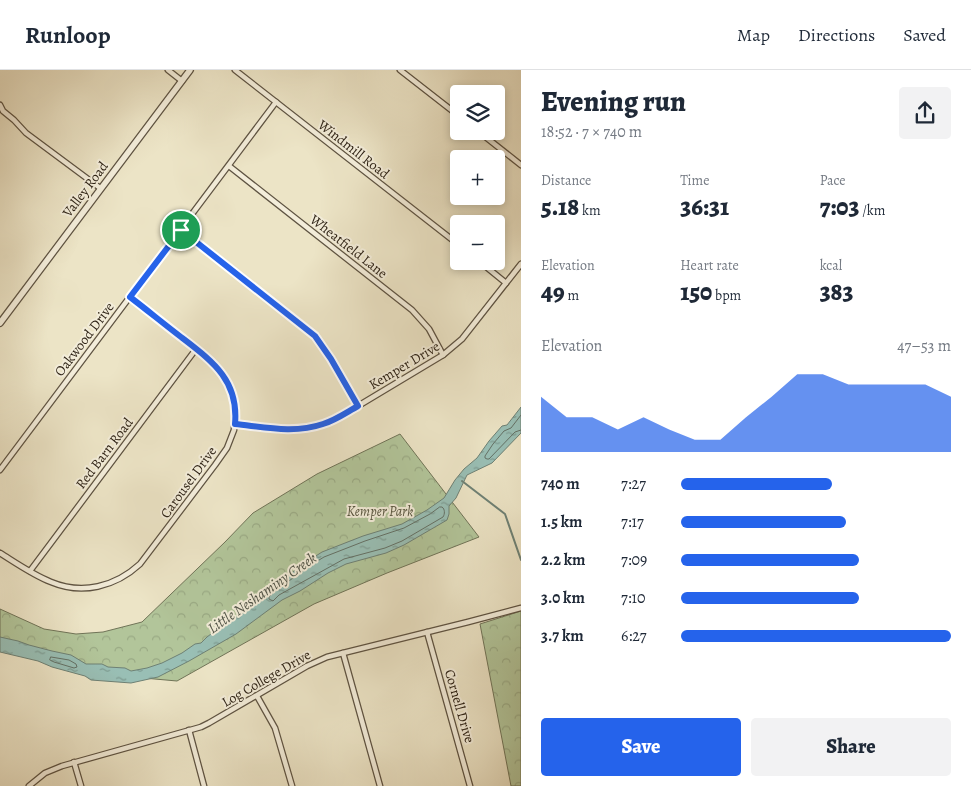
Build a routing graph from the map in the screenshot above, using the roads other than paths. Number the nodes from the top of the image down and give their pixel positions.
1 (168, 70) edge
2 (190, 70) edge
3 (235, 70) edge
4 (400, 70) edge
5 (182, 81) junction
6 (276, 102) junction
7 (0, 105) edge
8 (450, 109) edge
9 (489, 140) edge
10 (521, 165) edge
11 (228, 166) junction
12 (100, 188) junction
13 (181, 230) junction
14 (450, 238) edge
15 (521, 264) edge
16 (490, 270) edge
17 (506, 283) junction
18 (130, 297) junction
19 (0, 322) edge
20 (196, 349) junction
21 (443, 355) junction
22 (358, 406) junction
23 (235, 424) junction
24 (0, 470) edge
25 (0, 553) edge
26 (30, 571) junction
27 (521, 608) edge
28 (427, 632) junction
29 (343, 653) junction
30 (257, 696) junction
31 (188, 730) junction
32 (74, 762) junction
33 (29, 786) edge
34 (80, 786) edge
35 (204, 786) edge
36 (292, 786) edge
37 (380, 786) edge
38 (470, 786) edge

1 - 5 street
2 - 5 street, Valley Road
3 - 6 street, Windmill Road
4 - 8 street
5 - 12 street, Valley Road
6 - 11 street, Oakwood Drive
6 - 14 street, Windmill Road
7 - 12 street
9 - 10 street
11 - 13 street, Oakwood Drive
11 - 21 street, Wheatfield Lane
12 - 19 street, Valley Road
13 - 18 street, Oakwood Drive
13 - 22 street
15 - 17 street, Kemper Drive
16 - 17 street
17 - 21 street, Kemper Drive
18 - 20 street, Carousel Drive
18 - 24 street, Oakwood Drive
20 - 23 street, Carousel Drive
20 - 26 street, Red Barn Road
21 - 22 street, Kemper Drive
22 - 23 street, Kemper Drive
23 - 26 street, Carousel Drive
25 - 26 street, Carousel Drive
27 - 28 street, Log College Drive
28 - 29 street, Log College Drive
28 - 38 street, Cornell Drive
29 - 30 street, Log College Drive
29 - 37 street
30 - 31 street, Log College Drive
30 - 36 street
31 - 32 street, Log College Drive
31 - 35 street
32 - 33 street, Log College Drive
32 - 34 street

